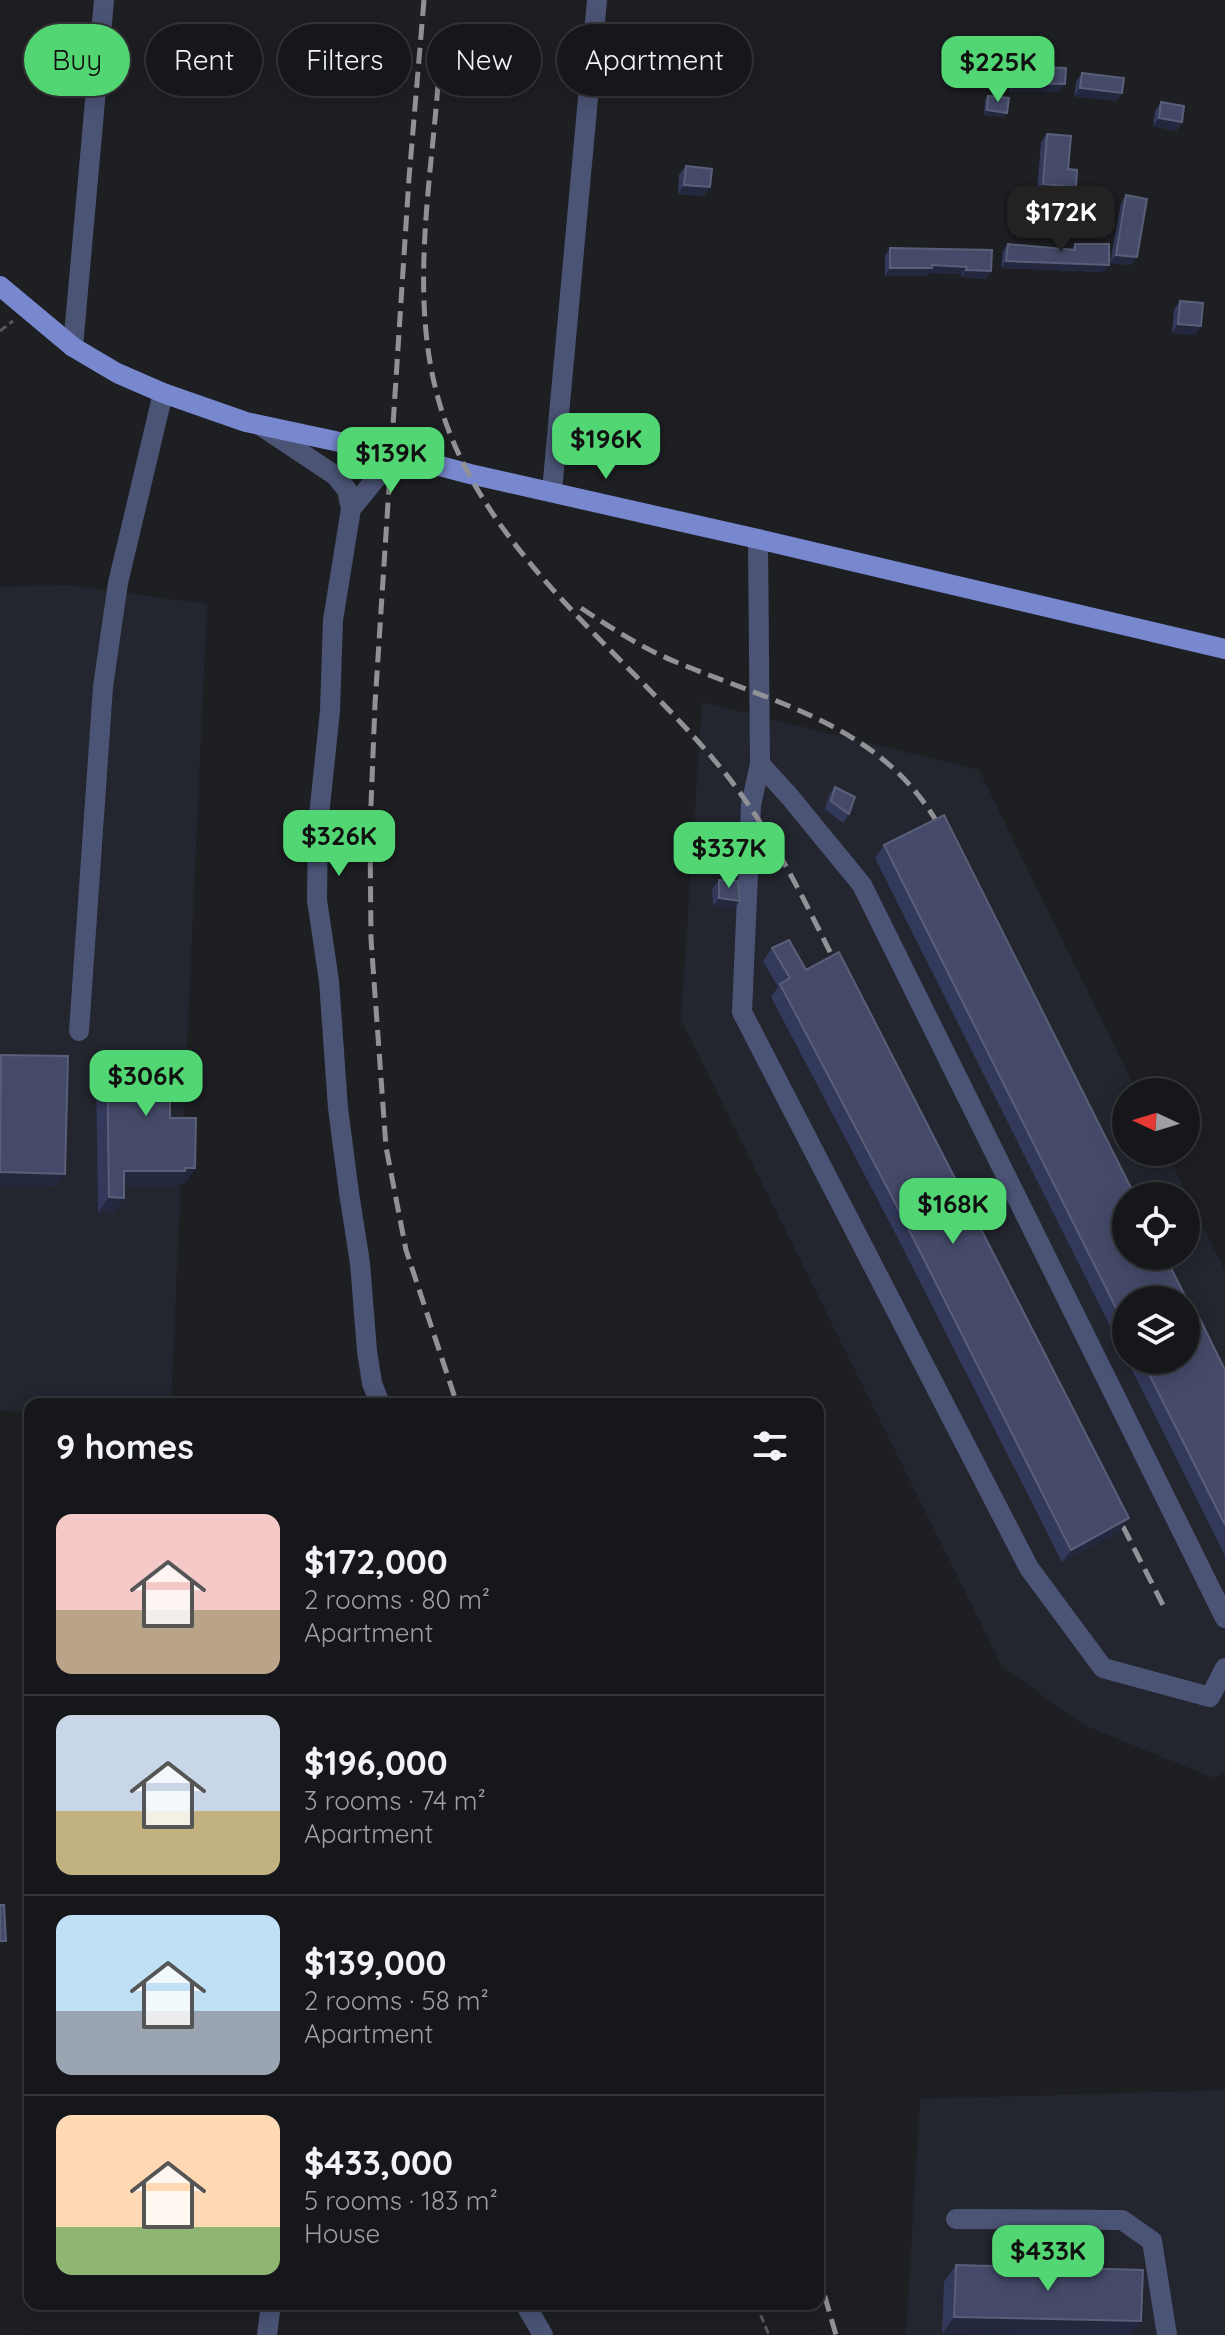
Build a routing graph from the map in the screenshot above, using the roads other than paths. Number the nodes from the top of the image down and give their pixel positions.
1 (104, 0) edge
2 (597, 0) edge
3 (0, 286) edge
4 (73, 347) junction
5 (163, 393) junction
6 (261, 426) junction
7 (391, 453) junction
8 (552, 491) junction
9 (351, 509) junction
10 (758, 539) junction
11 (1225, 649) edge
12 (760, 764) junction
13 (79, 1031) dead end
14 (378, 1398) edge
15 (1225, 1618) edge
16 (1225, 1668) edge
17 (956, 2219) dead end
18 (270, 2310) edge
19 (528, 2310) edge
20 (267, 2335) edge
21 (543, 2335) edge
22 (1167, 2335) edge

1 - 4 street
2 - 8 street
3 - 4 main road
4 - 5 main road
5 - 6 main road
5 - 13 street
6 - 7 main road
6 - 9 street
7 - 8 main road
7 - 9 street
8 - 10 main road
9 - 14 street
10 - 11 main road
10 - 12 street
12 - 15 street
12 - 16 street
17 - 22 street
18 - 20 street
19 - 21 street

